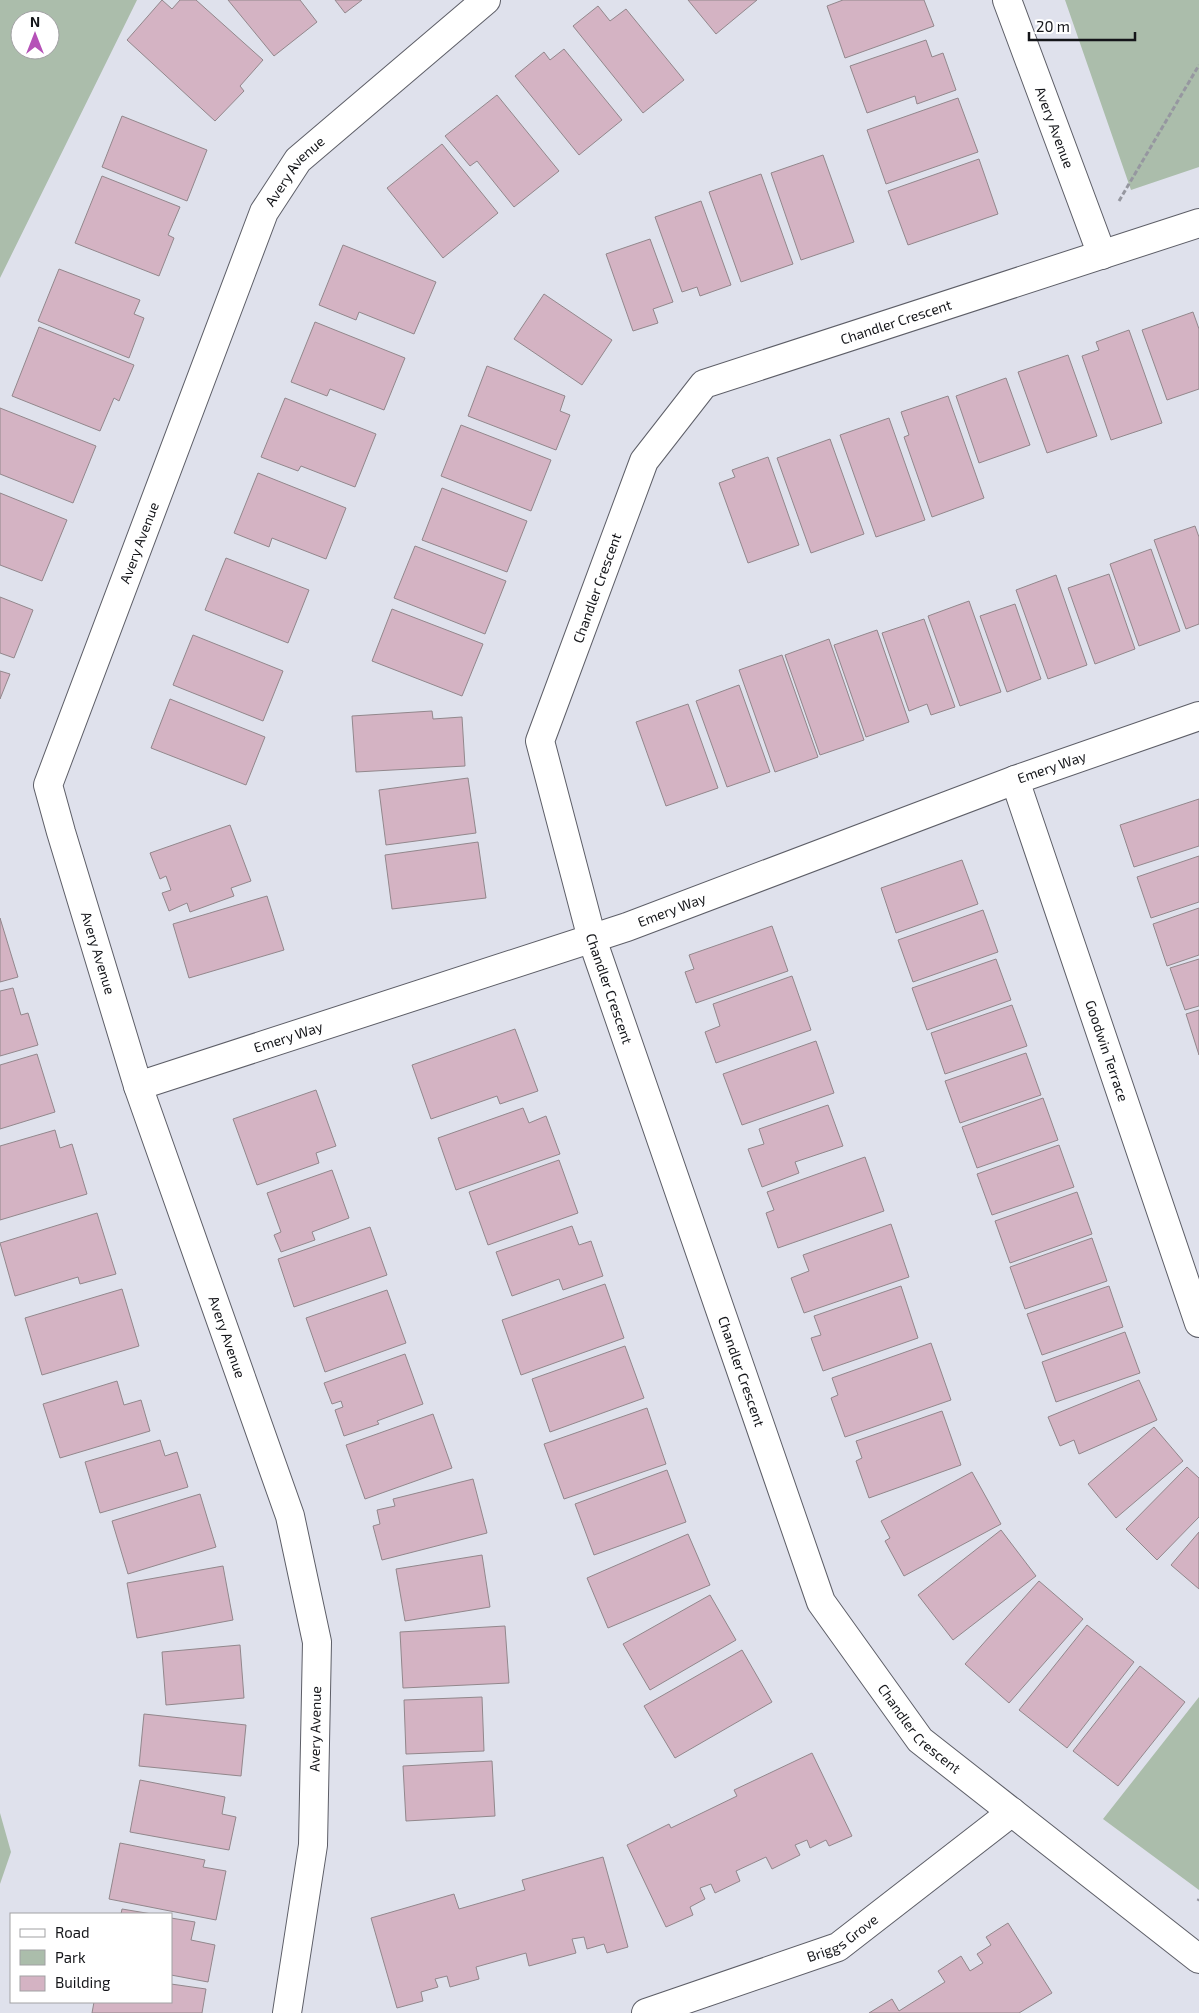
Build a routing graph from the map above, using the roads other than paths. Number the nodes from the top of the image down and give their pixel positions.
1 (486, 0) edge
2 (1007, 0) edge
3 (1199, 223) edge
4 (1102, 255) junction
5 (1199, 716) edge
6 (1015, 780) junction
7 (592, 939) junction
8 (138, 1086) junction
9 (1199, 1323) edge
10 (1012, 1812) junction
11 (1199, 1959) edge
12 (287, 2013) edge
13 (646, 2013) edge

1 - 8 street, Avery Avenue
2 - 4 street, Avery Avenue
3 - 4 street, Chandler Crescent
4 - 7 street, Chandler Crescent
5 - 6 street, Emery Way
6 - 7 street, Emery Way
6 - 9 street, Goodwin Terrace
7 - 8 street, Emery Way
7 - 10 street, Chandler Crescent
8 - 12 street, Avery Avenue
10 - 11 street, Chandler Crescent
10 - 13 street, Briggs Grove

